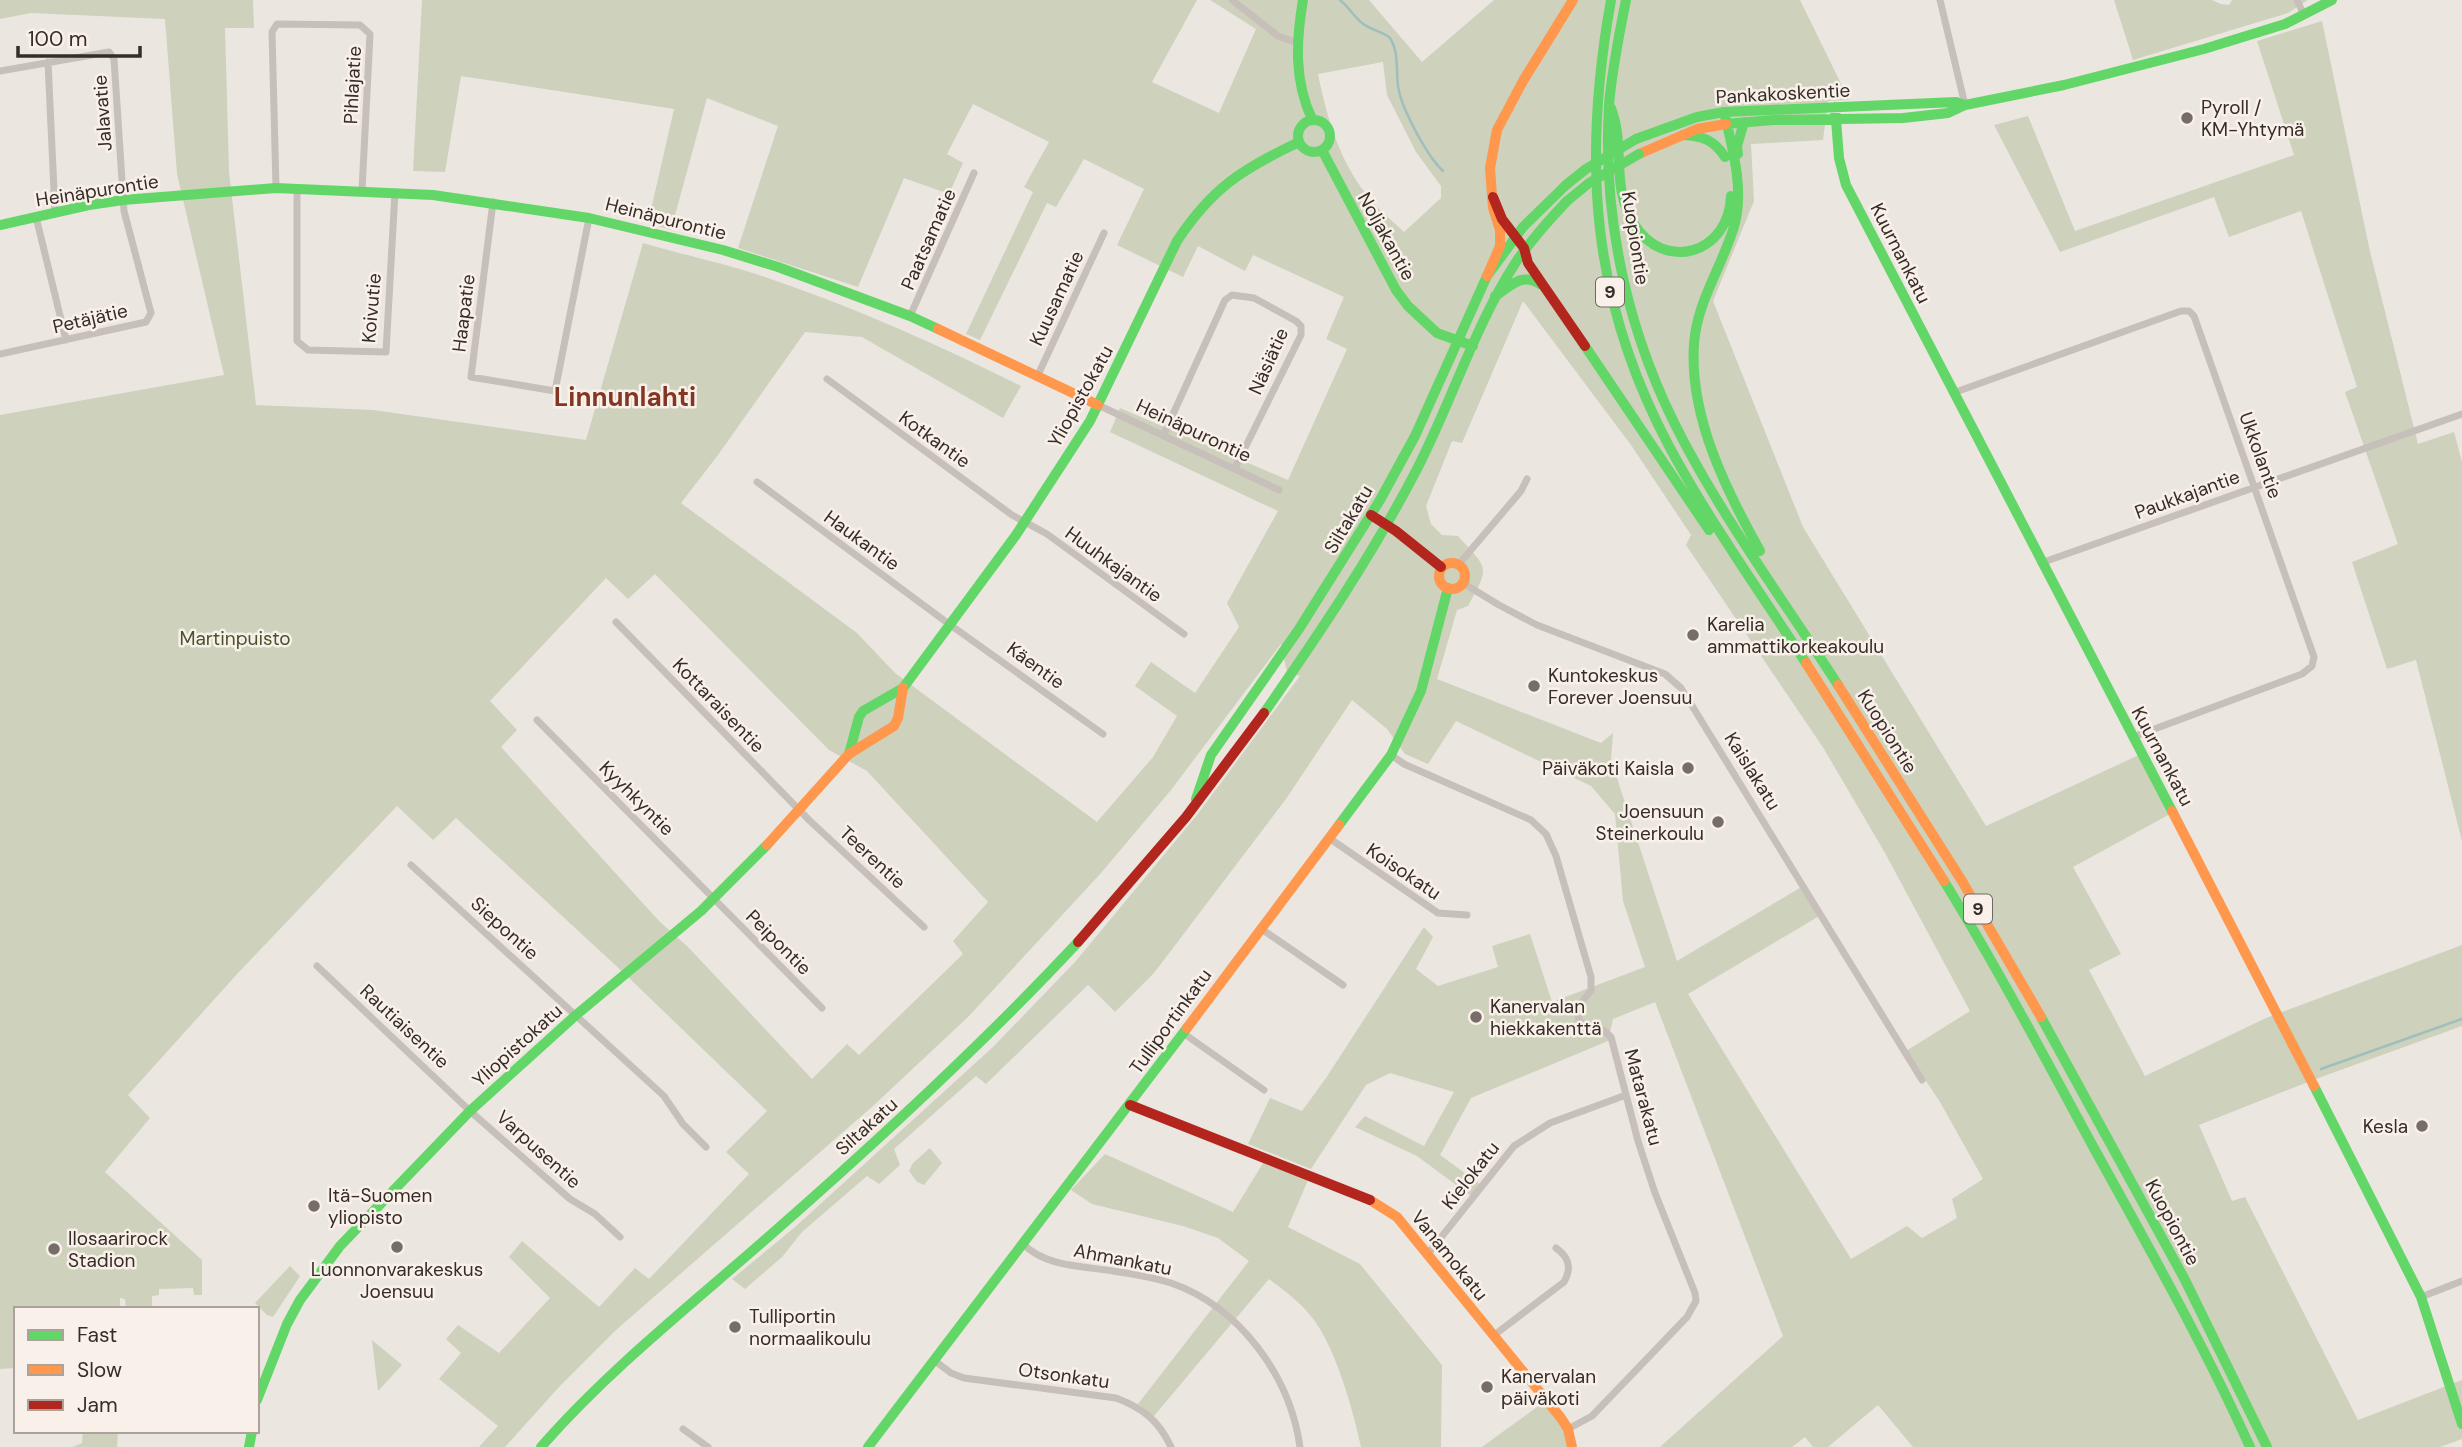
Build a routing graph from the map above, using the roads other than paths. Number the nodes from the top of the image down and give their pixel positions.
1 (1232, 0) edge
2 (1303, 0) edge
3 (1573, 0) edge
4 (1611, 0) edge
5 (1626, 0) edge
6 (1940, 0) edge
7 (2297, 0) edge
8 (2332, 0) edge
9 (2304, 15) junction
10 (1298, 43) junction
11 (48, 62) junction
12 (0, 71) edge
13 (1609, 104) junction
14 (1965, 105) junction
15 (1835, 107) junction
16 (1721, 119) junction
17 (1311, 120) junction
18 (1836, 120) junction
19 (1744, 122) junction
20 (1683, 135) junction
21 (1298, 142) junction
22 (1322, 150) junction
23 (1725, 157) junction
24 (974, 173) dead end
25 (1737, 175) junction
26 (276, 188) junction
27 (298, 188) junction
28 (362, 190) junction
29 (395, 192) junction
30 (1493, 197) junction
31 (123, 200) junction
32 (493, 202) junction
33 (55, 212) junction
34 (36, 217) junction
35 (589, 218) junction
36 (0, 225) edge
37 (1104, 233) dead end
38 (1516, 236) junction
39 (1524, 248) junction
40 (1487, 276) junction
41 (1548, 292) junction
42 (1494, 296) junction
43 (910, 316) junction
44 (66, 340) junction
45 (1458, 341) junction
46 (1473, 346) junction
47 (0, 354) edge
48 (1037, 377) junction
49 (827, 379) dead end
50 (1953, 393) junction
51 (1098, 405) junction
52 (2462, 414) edge
53 (1163, 436) junction
54 (1235, 468) junction
55 (1527, 479) dead end
56 (757, 482) dead end
57 (2256, 486) junction
58 (1279, 490) dead end
59 (1371, 515) junction
60 (1025, 522) junction
61 (1387, 525) junction
62 (1736, 557) junction
63 (2041, 563) junction
64 (1459, 565) junction
65 (1441, 567) junction
66 (1463, 583) junction
67 (1448, 588) junction
68 (1781, 598) junction
69 (616, 622) dead end
70 (949, 624) junction
71 (1184, 634) dead end
72 (903, 688) junction
73 (537, 720) dead end
74 (1104, 734) dead end
75 (2133, 737) junction
76 (849, 754) junction
77 (1391, 755) junction
78 (1192, 808) junction
79 (801, 810) junction
80 (1329, 838) junction
81 (411, 865) dead end
82 (713, 899) junction
83 (1467, 915) dead end
84 (924, 927) dead end
85 (1260, 929) junction
86 (317, 966) dead end
87 (1343, 985) dead end
88 (822, 1008) dead end
89 (576, 1016) junction
90 (1183, 1034) junction
91 (1922, 1080) dead end
92 (1265, 1090) dead end
93 (1626, 1095) junction
94 (1130, 1105) junction
95 (470, 1111) junction
96 (706, 1147) dead end
97 (620, 1237) dead end
98 (1023, 1244) junction
99 (1556, 1248) dead end
100 (1427, 1255) junction
101 (2462, 1281) edge
102 (2421, 1297) junction
103 (1493, 1336) junction
104 (935, 1361) junction
105 (259, 1394) edge
106 (2462, 1424) edge
107 (683, 1429) dead end
108 (1568, 1429) junction
109 (541, 1447) edge
110 (708, 1447) edge
111 (869, 1447) edge
112 (1171, 1447) edge
113 (1300, 1447) edge
114 (1572, 1447) edge
115 (2249, 1447) edge
116 (2267, 1447) edge

1 - 10 street
2 - 10 main road
3 - 30 main road
4 - 62 main road, Kuopiontie / 9
5 - 13 main road, Kuopiontie / 9
6 - 14 street
7 - 9 street
8 - 9 main road, Pankakoskentie
9 - 14 main road, Pankakoskentie
10 - 17 main road
11 - 12 street, Jalavatie
11 - 31 street, Jalavatie
11 - 33 street
13 - 23 main road
13 - 68 main road, Kuopiontie / 9
14 - 15 main road, Pankakoskentie
14 - 18 main road, Pankakoskentie
15 - 16 main road, Pankakoskentie
15 - 18 main road, Kuurnankatu
16 - 19 main road, Pankakoskentie
16 - 20 main road, Pankakoskentie
16 - 23 main road
16 - 25 main road
16 - 38 main road, Pankakoskentie, bridge
17 - 21 main road
17 - 22 main road
18 - 19 main road, Pankakoskentie
18 - 50 main road, Kuurnankatu
19 - 25 main road
20 - 23 main road
20 - 39 main road, Pankakoskentie, bridge
21 - 22 main road
21 - 51 main road, Yliopistokatu
22 - 45 main road, Noljakantie
24 - 43 street, Paatsamatie
25 - 68 main road
26 - 27 main road, Heinäpurontie
26 - 28 street, Pihlajatie
26 - 31 main road, Heinäpurontie
27 - 28 main road, Heinäpurontie
27 - 29 street, Koivutie
28 - 29 main road, Heinäpurontie
29 - 32 main road, Heinäpurontie
30 - 38 main road
30 - 40 main road
31 - 33 main road, Heinäpurontie
31 - 44 street, Petäjätie
32 - 35 main road, Heinäpurontie
32 - 35 street, Haapatie
33 - 34 main road, Heinäpurontie
34 - 36 main road, Heinäpurontie
34 - 44 street
35 - 43 main road, Heinäpurontie
37 - 48 street, Kuusamatie
38 - 39 main road
38 - 40 main road, Siltakatu
39 - 41 main road
39 - 42 main road, Siltakatu
40 - 45 main road, Siltakatu
41 - 42 main road
41 - 62 main road
42 - 46 main road, Siltakatu
43 - 48 main road, Heinäpurontie
44 - 47 street, Petäjätie
45 - 46 main road, Noljakantie
45 - 59 main road, Siltakatu
46 - 61 main road, Siltakatu
48 - 51 main road, Heinäpurontie
49 - 60 street, Kotkantie
50 - 57 street, Ukkolantie
50 - 63 main road, Kuurnankatu
51 - 53 street, Heinäpurontie
51 - 60 main road, Yliopistokatu
52 - 57 street, Paukkajantie
53 - 54 street, Heinäpurontie
53 - 54 street, Näsiätie
54 - 58 street, Heinäpurontie
55 - 64 street
56 - 70 street, Haukantie
57 - 63 street, Paukkajantie
57 - 75 street, Ukkolantie
59 - 61 main road
59 - 78 main road, Siltakatu
60 - 70 main road, Yliopistokatu
60 - 71 street, Huuhkajantie
61 - 65 main road
61 - 78 main road, Siltakatu
62 - 115 main road, Kuopiontie / 9
63 - 75 main road, Kuurnankatu
64 - 65 main road
64 - 66 main road
65 - 67 main road
66 - 67 main road
66 - 91 street, Kaislakatu
67 - 77 main road, Tulliportinkatu
68 - 116 main road, Kuopiontie / 9
69 - 79 street, Kottaraisentie
70 - 72 main road, Yliopistokatu
70 - 74 street, Käentie
72 - 76 main road, Yliopistokatu
72 - 76 main road, Yliopistokatu
73 - 82 street, Kyyhkyntie
75 - 102 main road, Kuurnankatu
76 - 79 main road, Yliopistokatu
77 - 80 main road, Tulliportinkatu
77 - 93 street, Matarakatu
78 - 109 main road, Siltakatu
79 - 82 main road, Yliopistokatu
79 - 84 street, Teerentie
80 - 83 street, Koisokatu
80 - 85 main road, Tulliportinkatu
81 - 89 street, Siepontie
82 - 88 street, Peipontie
82 - 89 main road, Yliopistokatu
85 - 87 street
85 - 90 main road, Tulliportinkatu
86 - 95 street, Rautiaisentie
89 - 95 main road, Yliopistokatu
89 - 96 street, Siepontie
90 - 92 street
90 - 94 main road, Tulliportinkatu
93 - 100 street, Kielokatu
93 - 108 street, Matarakatu
94 - 98 main road, Tulliportinkatu
94 - 100 main road, Vanamokatu
95 - 97 street, Varpusentie
95 - 105 main road, Yliopistokatu
98 - 104 main road, Tulliportinkatu
98 - 113 street, Ahmankatu
99 - 103 street
100 - 103 main road, Vanamokatu
101 - 102 street
102 - 106 main road, Kuurnankatu
103 - 108 main road, Vanamokatu
104 - 111 main road, Tulliportinkatu
104 - 112 street, Otsonkatu
107 - 110 street
108 - 114 main road, Vanamokatu

